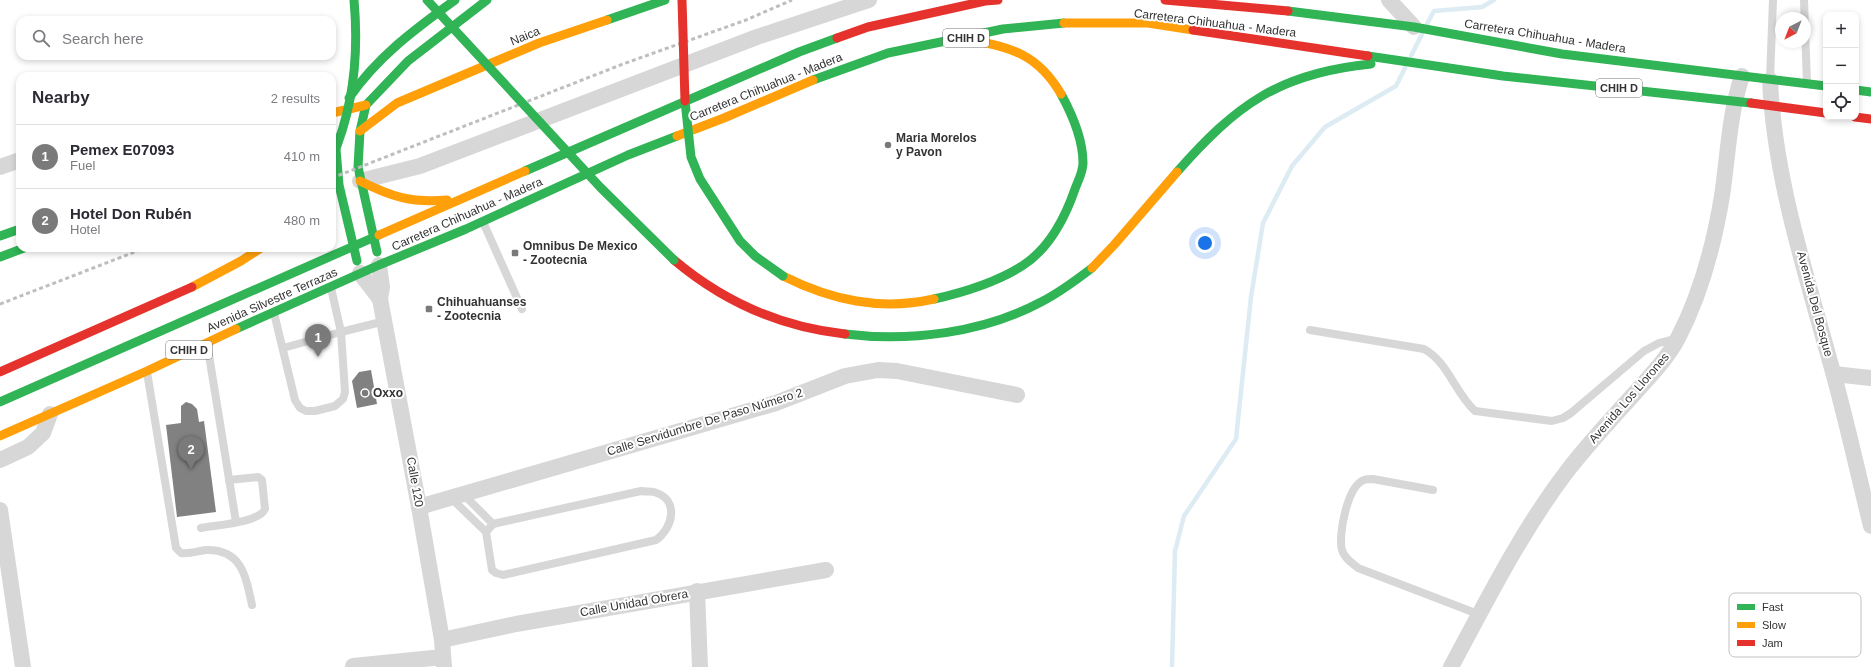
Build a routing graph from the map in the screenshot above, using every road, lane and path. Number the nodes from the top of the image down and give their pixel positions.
1 (354, 0) edge
2 (427, 0) edge
3 (454, 0) edge
4 (487, 0) edge
5 (665, 0) edge
6 (682, 0) edge
7 (868, 0) edge
8 (998, 0) edge
9 (1165, 0) edge
10 (1389, 0) edge
11 (1773, 0) edge
12 (1804, 0) edge
13 (1415, 27) junction
14 (963, 38) junction
15 (1400, 61) junction
16 (1742, 76) junction
17 (1770, 80) junction
18 (1808, 84) junction
19 (1823, 86) edge
20 (1859, 90) edge
21 (1871, 92) edge
22 (1734, 101) junction
23 (397, 103) junction
24 (366, 105) junction
25 (1771, 106) junction
26 (343, 111) junction
27 (336, 112) edge
28 (1823, 113) edge
29 (1859, 118) edge
30 (1871, 119) edge
31 (360, 131) junction
32 (336, 132) edge
33 (336, 137) edge
34 (336, 148) edge
35 (16, 162) edge
36 (336, 166) edge
37 (0, 168) edge
38 (360, 181) junction
39 (341, 198) junction
40 (462, 199) junction
41 (336, 206) edge
42 (483, 221) junction
43 (16, 230) edge
44 (0, 236) edge
45 (374, 237) junction
46 (354, 247) junction
47 (16, 251) edge
48 (255, 252) edge
49 (0, 257) edge
50 (299, 261) dead end
51 (379, 265) junction
52 (360, 273) junction
53 (292, 276) junction
54 (331, 287) junction
55 (380, 299) junction
56 (522, 309) dead end
57 (274, 312) junction
58 (385, 321) junction
59 (1310, 330) dead end
60 (341, 332) junction
61 (1678, 338) junction
62 (206, 342) junction
63 (283, 348) junction
64 (147, 371) junction
65 (0, 372) edge
66 (1834, 374) junction
67 (1871, 378) edge
68 (1017, 395) dead end
69 (0, 402) edge
70 (50, 414) junction
71 (0, 436) edge
72 (0, 460) edge
73 (229, 480) junction
74 (1433, 490) dead end
75 (457, 496) junction
76 (419, 507) junction
77 (0, 510) edge
78 (236, 522) junction
79 (493, 524) junction
80 (1871, 526) edge
81 (202, 528) dead end
82 (486, 532) junction
83 (826, 570) dead end
84 (696, 591) junction
85 (252, 605) dead end
86 (1478, 614) junction
87 (442, 640) junction
88 (444, 662) edge
89 (353, 666) dead end
90 (23, 667) edge
91 (700, 667) edge
92 (1451, 667) edge

1 - 34 main road, bridge
2 - 15 main road, bridge
3 - 26 main road
4 - 24 main road
5 - 23 main road, Naica
6 - 14 main road, bridge
7 - 38 street
8 - 40 main road, Carretera Chihuahua - Madera / CHIH D
9 - 13 main road, Carretera Chihuahua - Madera / CHIH D
10 - 13 street
11 - 17 lane
12 - 18 lane
13 - 16 main road, Carretera Chihuahua - Madera / CHIH D
14 - 15 main road, Carretera Chihuahua - Madera / CHIH D
14 - 42 main road, Carretera Chihuahua - Madera / CHIH D
15 - 22 main road, Carretera Chihuahua - Madera / CHIH D
16 - 17 main road, Carretera Chihuahua - Madera / CHIH D
16 - 22 street, Avenida Los Llorones
17 - 18 main road, Carretera Chihuahua - Madera / CHIH D
17 - 25 street, Avenida Del Bosque
18 - 19 main road, Carretera Chihuahua - Madera / CHIH D
20 - 21 main road
22 - 25 main road, Carretera Chihuahua - Madera / CHIH D
22 - 61 street, Avenida Los Llorones
23 - 24 main road, Naica
23 - 31 main road, Naica
24 - 26 main road, Naica
24 - 31 main road
25 - 28 main road, Carretera Chihuahua - Madera / CHIH D
25 - 66 street, Avenida Del Bosque
26 - 27 main road, Naica
26 - 32 main road
29 - 30 main road
31 - 33 main road
31 - 38 main road
35 - 37 street
36 - 39 main road
38 - 40 main road
38 - 45 main road
39 - 41 main road
39 - 46 main road
40 - 45 main road, Carretera Chihuahua - Madera / CHIH D
42 - 51 main road, Carretera Chihuahua - Madera / CHIH D
42 - 56 lane
43 - 44 main road
45 - 46 main road, Carretera Chihuahua - Madera / CHIH D
45 - 51 main road
46 - 52 main road
46 - 53 main road, Avenida Silvestre Terrazas / CHIH D
47 - 49 main road
48 - 65 main road
50 - 53 main road
51 - 52 main road, Avenida Silvestre Terrazas / CHIH D
51 - 55 street, Calle 120
52 - 54 main road, Avenida Silvestre Terrazas / CHIH D
52 - 55 street, Calle 120
53 - 69 main road, Avenida Silvestre Terrazas / CHIH D
54 - 57 main road, Avenida Silvestre Terrazas / CHIH D
54 - 60 lane
55 - 58 street, Calle 120
57 - 62 main road, Avenida Silvestre Terrazas / CHIH D
57 - 63 lane
58 - 60 lane
58 - 76 street, Calle 120
59 - 61 lane
60 - 63 lane
60 - 63 lane
61 - 86 street, Avenida Los Llorones
62 - 64 main road, Avenida Silvestre Terrazas / CHIH D
62 - 73 lane
64 - 70 main road, Avenida Silvestre Terrazas / CHIH D
64 - 85 lane
66 - 67 street
66 - 80 street, Avenida Del Bosque
68 - 75 street, Calle Servidumbre De Paso Número 2
70 - 71 main road, Avenida Silvestre Terrazas / CHIH D
70 - 72 street
73 - 78 lane
73 - 78 lane
74 - 86 lane
75 - 76 street, Calle Servidumbre De Paso Número 2
75 - 79 lane
75 - 82 lane
76 - 87 street, Calle 120
77 - 90 street
78 - 81 lane
79 - 82 lane
79 - 82 lane
83 - 84 street, Calle Unidad Obrera
84 - 87 street, Calle Unidad Obrera
84 - 91 street
86 - 92 street, Avenida Los Llorones
87 - 88 street, Calle 120
88 - 89 street

